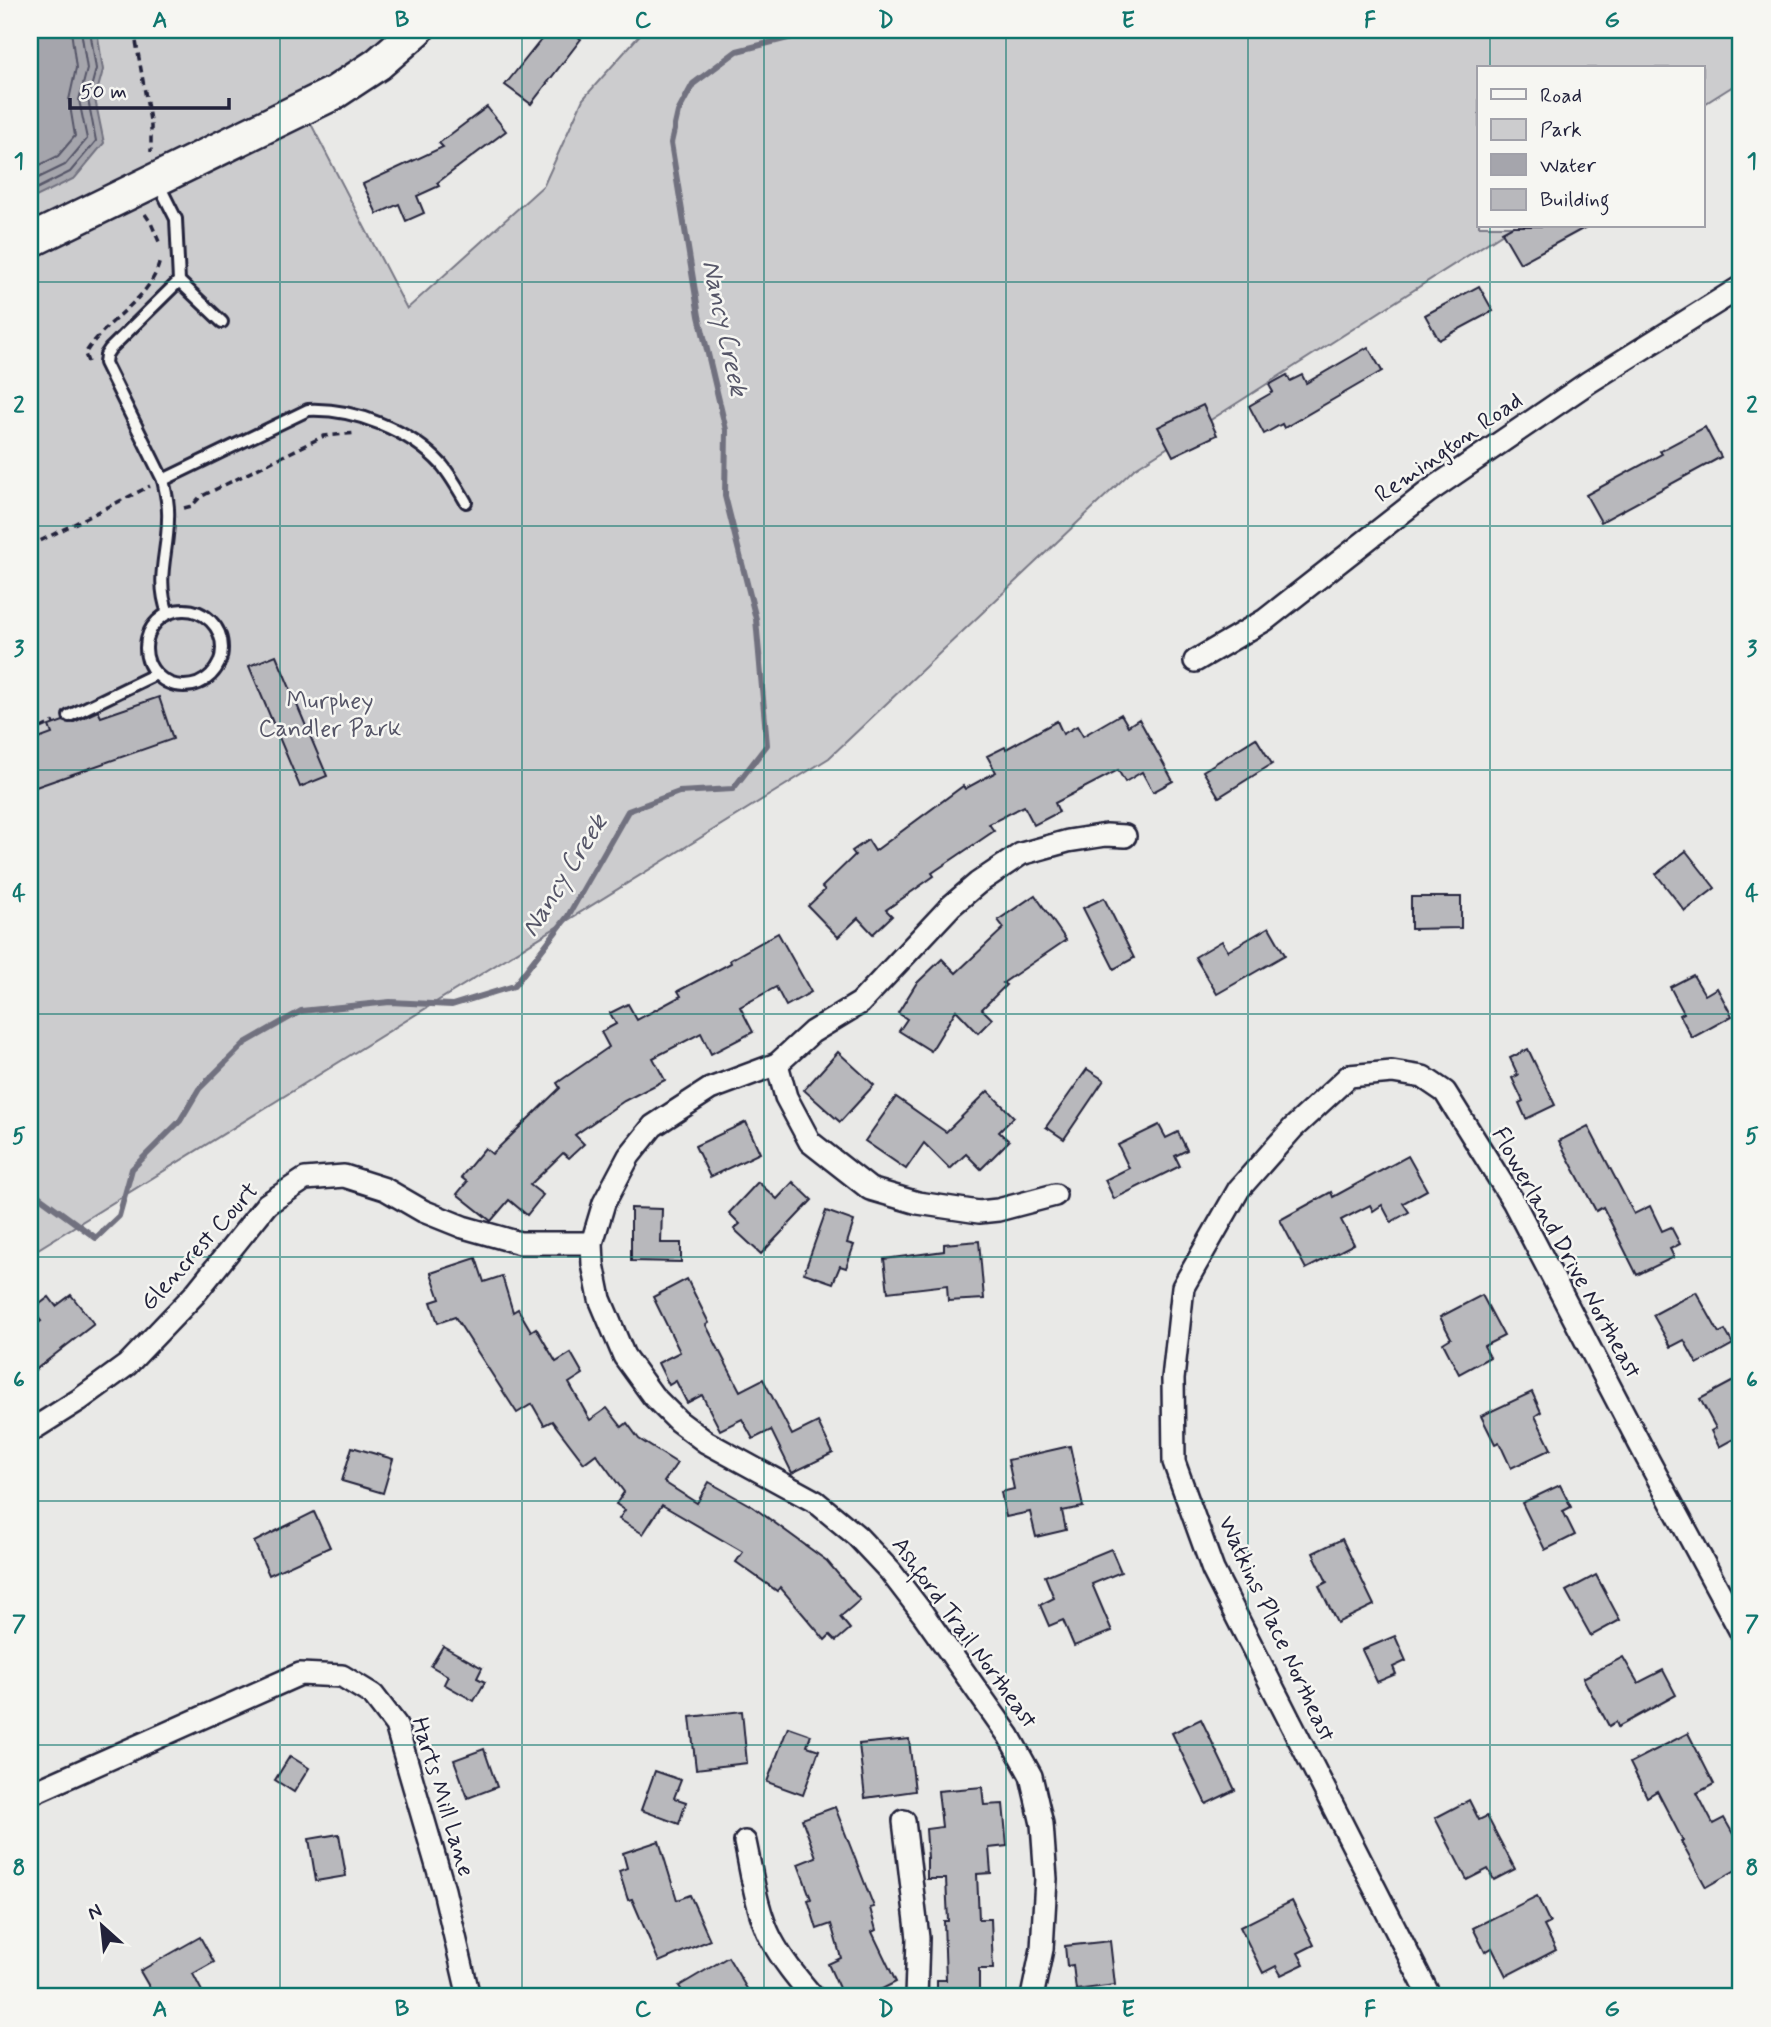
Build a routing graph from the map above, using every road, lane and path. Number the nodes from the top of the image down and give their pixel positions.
1 (134, 30) edge
2 (418, 30) edge
3 (153, 170) junction
4 (30, 241) edge
5 (179, 281) junction
6 (1741, 287) edge
7 (222, 322) dead end
8 (362, 432) dead end
9 (163, 480) junction
10 (466, 502) dead end
11 (179, 510) dead end
12 (30, 546) edge
13 (168, 614) junction
14 (1195, 661) dead end
15 (156, 674) junction
16 (69, 716) joint
17 (30, 733) edge
18 (1125, 836) dead end
19 (776, 1064) junction
20 (1238, 1189) joint
21 (1055, 1195) dead end
22 (592, 1243) junction
23 (30, 1431) edge
24 (1741, 1632) edge
25 (30, 1794) edge
26 (904, 1821) dead end
27 (745, 1842) dead end
28 (469, 1997) edge
29 (813, 1997) edge
30 (916, 1997) edge
31 (1032, 1997) edge
32 (1430, 1997) edge

1 - 3 path
2 - 3 street
3 - 4 street
3 - 5 lane
5 - 7 lane
5 - 9 lane
6 - 14 street, Remington Road
8 - 11 path
9 - 10 lane
9 - 12 path
9 - 13 lane
13 - 15 lane
13 - 15 lane
15 - 16 lane
16 - 17 path
18 - 19 street, Ashford Trail Northeast
19 - 21 street
19 - 22 street, Ashford Trail Northeast
20 - 24 street, Flowerland Drive Northeast
20 - 32 street, Watkins Place Northeast
22 - 23 street, Glencrest Court
22 - 31 street, Ashford Trail Northeast
25 - 28 street, Harts Mill Lane
26 - 30 street
27 - 29 street

